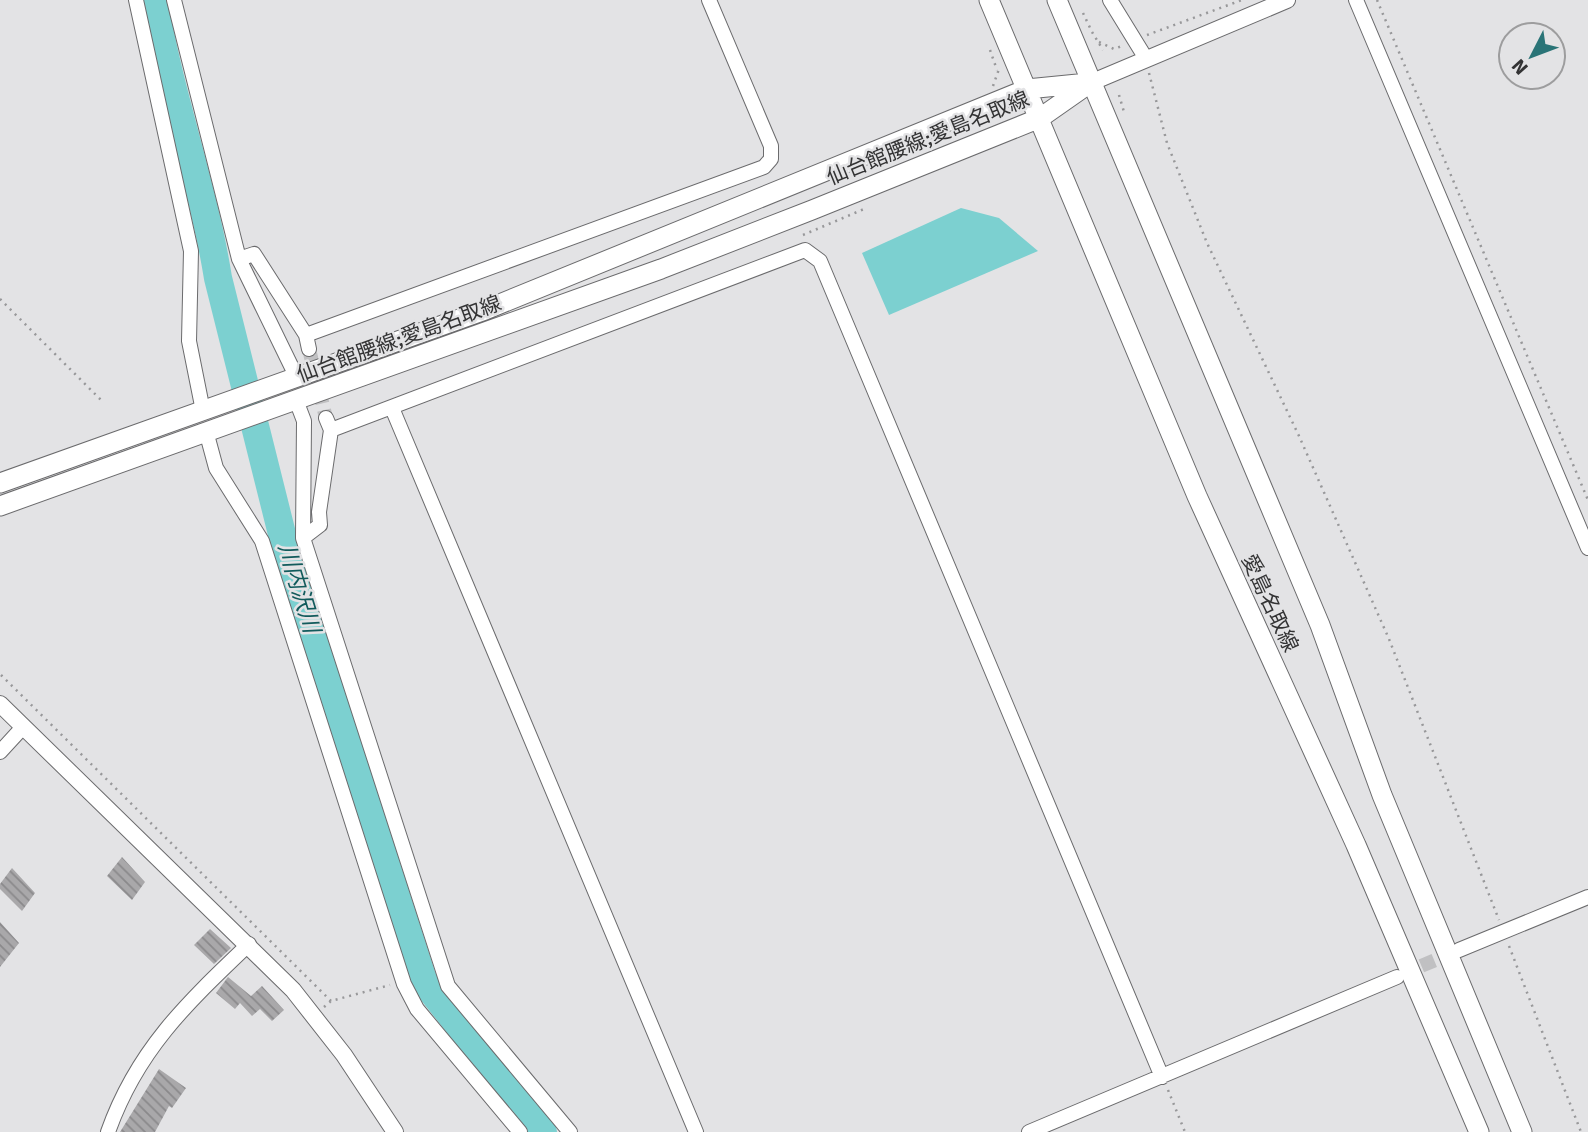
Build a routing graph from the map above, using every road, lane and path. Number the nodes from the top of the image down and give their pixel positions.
1 (136, 0) edge
2 (174, 0) edge
3 (709, 0) edge
4 (989, 0) edge
5 (1057, 0) edge
6 (1110, 0) edge
7 (1242, 0) edge
8 (1287, 0) edge
9 (1356, 0) edge
10 (1377, 0) edge
11 (1082, 11) dead end
12 (1092, 32) junction
13 (1083, 34) dead end
14 (1099, 42) junction
15 (1135, 42) junction
16 (1103, 50) dead end
17 (1145, 57) junction
18 (1006, 66) dead end
19 (1090, 83) junction
20 (1027, 89) junction
21 (995, 92) dead end
22 (1040, 118) junction
23 (239, 258) junction
24 (0, 299) edge
25 (297, 378) junction
26 (103, 402) dead end
27 (289, 403) junction
28 (210, 408) junction
29 (392, 408) junction
30 (214, 428) junction
31 (0, 483) edge
32 (1588, 500) edge
33 (0, 506) edge
34 (303, 538) junction
35 (1588, 548) edge
36 (1, 675) edge
37 (0, 704) edge
38 (23, 727) junction
39 (0, 752) edge
40 (1588, 897) edge
41 (1504, 933) junction
42 (249, 944) junction
43 (1459, 950) tunnel mouth
44 (1397, 977) tunnel mouth
45 (404, 984) junction
46 (331, 1001) junction
47 (315, 1014) junction
48 (1162, 1077) junction
49 (108, 1132) edge
50 (395, 1132) edge
51 (520, 1132) edge
52 (570, 1132) edge
53 (696, 1132) edge
54 (1029, 1132) edge
55 (1185, 1132) edge
56 (1479, 1132) edge
57 (1521, 1132) edge
58 (1581, 1132) edge

1 - 28 street
2 - 23 street
3 - 23 street
4 - 20 main road, 愛島名取線
5 - 19 main road, 愛島名取線
6 - 15 street
7 - 15 path
8 - 17 street
9 - 35 street
10 - 32 path
11 - 12 path
12 - 13 path
12 - 14 path
14 - 15 path
14 - 16 path
15 - 17 street
17 - 19 street
17 - 41 path
18 - 21 path
19 - 20 main road, 仙台館腰線;愛島名取線
19 - 22 main road, 仙台館腰線;愛島名取線
19 - 57 main road, 愛島名取線
20 - 22 main road, 愛島名取線
20 - 25 main road, 仙台館腰線;愛島名取線
22 - 27 main road, 仙台館腰線;愛島名取線
22 - 56 main road, 愛島名取線
23 - 25 street
24 - 26 path
25 - 28 main road, 仙台館腰線;愛島名取線
27 - 30 main road, 仙台館腰線;愛島名取線
27 - 34 street
28 - 31 main road, 仙台館腰線;愛島名取線
29 - 34 street
29 - 48 street
29 - 53 street
30 - 33 main road, 仙台館腰線;愛島名取線
30 - 45 street
34 - 52 street
36 - 46 path
37 - 38 street
38 - 39 street
38 - 42 street
40 - 41 street
41 - 43 street
41 - 58 path
42 - 47 street
42 - 49 street
44 - 48 street
45 - 46 path
45 - 51 street
46 - 47 path
47 - 50 street
48 - 54 street
48 - 55 path

